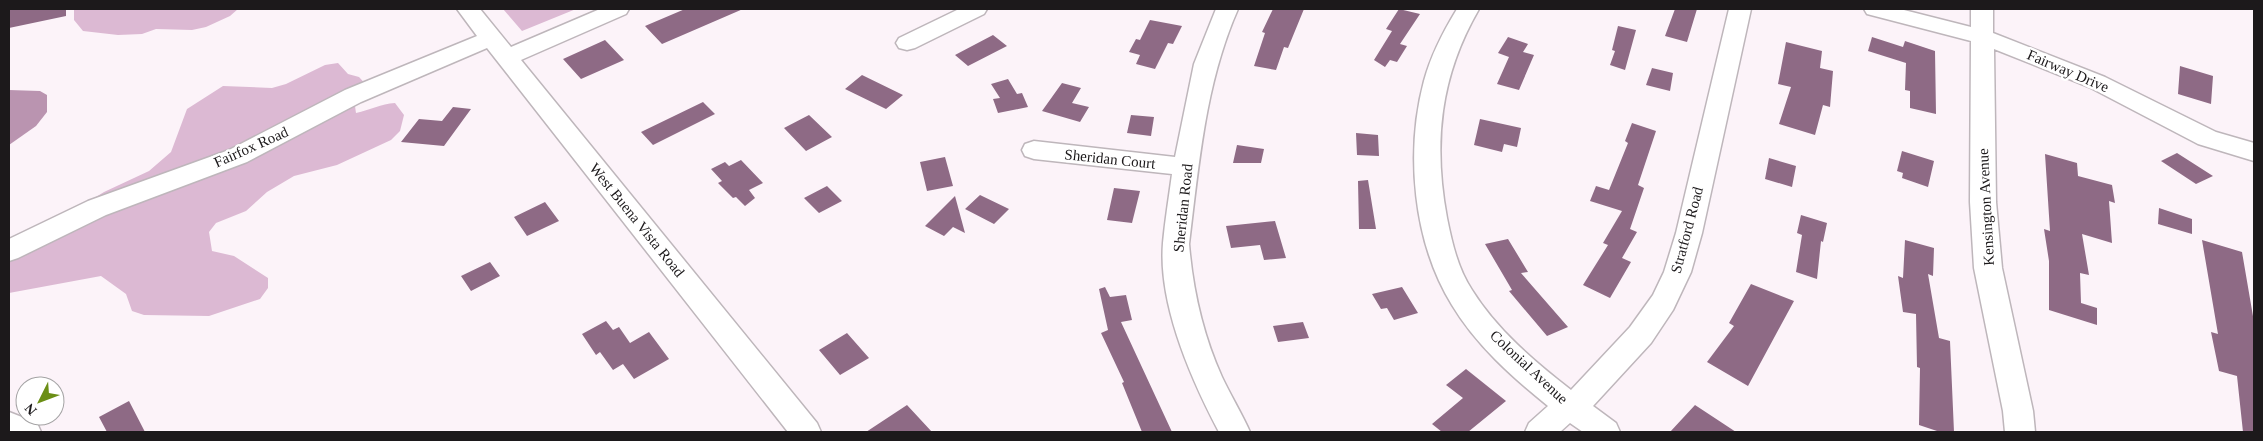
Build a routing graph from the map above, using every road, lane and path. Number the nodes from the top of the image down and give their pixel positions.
1 (468, 9) edge
2 (618, 9) edge
3 (976, 9) edge
4 (1227, 9) edge
5 (1468, 9) edge
6 (1740, 9) edge
7 (1875, 9) edge
8 (1982, 9) edge
9 (1981, 37) junction
10 (908, 42) dead end
11 (500, 48) junction
12 (1034, 150) dead end
13 (2254, 152) edge
14 (1187, 167) junction
15 (9, 251) edge
16 (1572, 408) junction
17 (9, 425) edge
18 (26, 432) edge
19 (806, 432) edge
20 (1235, 432) edge
21 (1540, 432) edge
22 (1605, 432) edge
23 (2020, 432) edge

1 - 11 street, West Buena Vista Road
2 - 11 street, Fairfox Road
3 - 10 street
4 - 14 street, Sheridan Road
5 - 16 street, Colonial Avenue
6 - 16 street, Stratford Road
7 - 9 street, Fairway Drive
8 - 9 street, Kensington Avenue
9 - 13 street, Fairway Drive
9 - 23 street, Kensington Avenue
11 - 15 street, Fairfox Road
11 - 19 street, West Buena Vista Road
12 - 14 street, Sheridan Court
14 - 20 street, Sheridan Road
16 - 21 street, Stratford Road
16 - 22 street, Colonial Avenue
17 - 18 street

